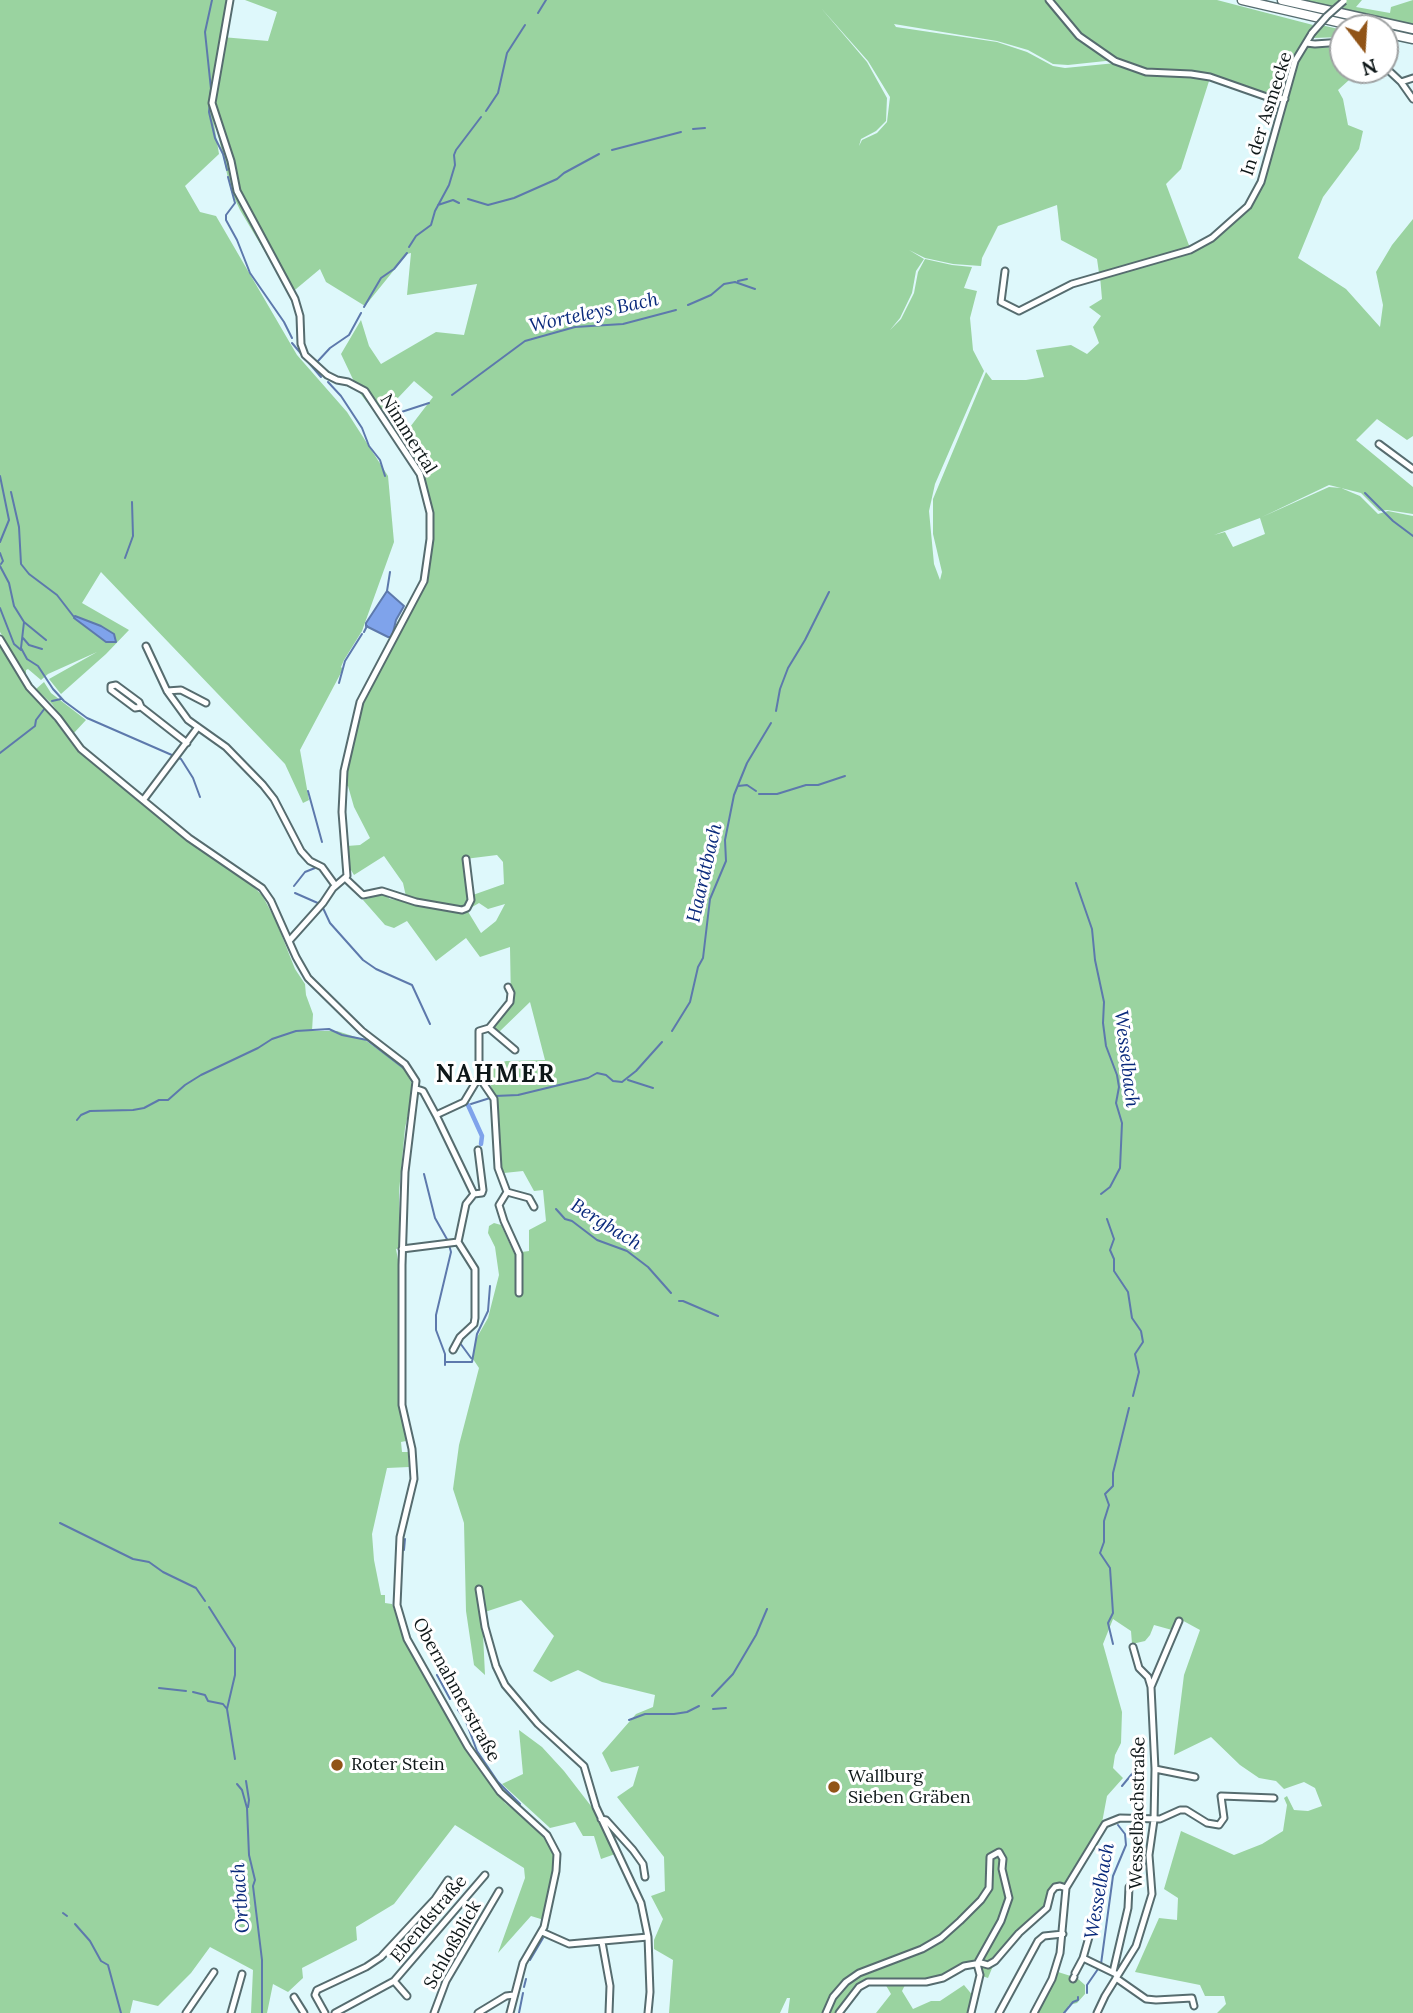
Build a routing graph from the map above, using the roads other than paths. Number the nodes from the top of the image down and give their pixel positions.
1 (230, 0) edge
2 (1049, 0) edge
3 (1242, 0) edge
4 (1282, 0) edge
5 (1345, 0) edge
6 (1329, 20) edge
7 (1413, 29) edge
8 (1306, 43) junction
9 (1329, 43) edge
10 (1413, 78) edge
11 (1401, 82) joint
12 (1284, 99) junction
13 (1413, 99) edge
14 (1005, 271) dead end
15 (1379, 444) dead end
16 (1413, 469) edge
17 (0, 639) edge
18 (146, 646) dead end
19 (167, 691) junction
20 (206, 703) dead end
21 (141, 707) junction
22 (198, 727) junction
23 (187, 743) junction
24 (144, 799) junction
25 (466, 859) dead end
26 (345, 878) junction
27 (335, 885) junction
28 (289, 941) junction
29 (508, 988) dead end
30 (489, 1028) junction
31 (515, 1050) dead end
32 (479, 1077) junction
33 (417, 1089) junction
34 (436, 1115) junction
35 (478, 1150) dead end
36 (508, 1192) junction
37 (474, 1194) junction
38 (534, 1207) dead end
39 (452, 1244) junction
40 (402, 1249) junction
41 (519, 1293) dead end
42 (453, 1350) dead end
43 (479, 1589) dead end
44 (1179, 1621) dead end
45 (1133, 1647) dead end
46 (1151, 1687) junction
47 (1155, 1769) junction
48 (1195, 1777) dead end
49 (1274, 1798) dead end
50 (601, 1819) junction
51 (1154, 1820) junction
52 (485, 1875) dead end
53 (645, 1877) dead end
54 (448, 1880) dead end
55 (1129, 1887) dead end
56 (1066, 1888) junction
57 (499, 1891) dead end
58 (1091, 1930) dead end
59 (542, 1932) junction
60 (1063, 1934) junction
61 (649, 1937) junction
62 (602, 1942) junction
63 (1083, 1958) junction
64 (977, 1964) junction
65 (214, 1972) dead end
66 (242, 1974) dead end
67 (1116, 1975) junction
68 (1074, 1976) dead end
69 (394, 1981) junction
70 (514, 1995) junction
71 (407, 1996) dead end
72 (295, 1997) dead end
73 (1194, 2006) dead end
74 (186, 2013) edge
75 (231, 2013) edge
76 (304, 2013) edge
77 (325, 2013) edge
78 (335, 2013) edge
79 (434, 2013) edge
80 (478, 2013) edge
81 (510, 2013) edge
82 (609, 2013) edge
83 (648, 2013) edge
84 (826, 2013) edge
85 (839, 2013) edge
86 (971, 2013) edge
87 (999, 2013) edge
88 (1034, 2013) edge
89 (1097, 2013) edge

1 - 26 street, Nimmertal
2 - 12 street
3 - 6 highway
4 - 7 highway
5 - 8 street, In der Asmecke, bridge
8 - 9 street
8 - 12 street, In der Asmecke
10 - 11 street
11 - 13 street
12 - 14 street, In der Asmecke
15 - 16 street
17 - 24 street
18 - 19 street
19 - 20 street
19 - 22 street
21 - 21 street
21 - 23 street
22 - 23 street
22 - 27 street
23 - 24 street
24 - 28 street
25 - 26 street
26 - 27 street
27 - 28 street
28 - 33 street
29 - 30 street
30 - 31 street
30 - 32 street
32 - 34 street
32 - 36 street
33 - 34 street
33 - 40 street
34 - 37 street
35 - 37 street
36 - 38 street
36 - 41 street
37 - 39 street
39 - 40 street
39 - 42 street
40 - 59 street, Obernahmerstraße
43 - 50 street
44 - 46 street
45 - 46 street, Wesselbachstraße
46 - 47 street, Wesselbachstraße
47 - 48 street
47 - 51 street, Wesselbachstraße
49 - 51 street
50 - 53 street
50 - 61 street
51 - 56 street
51 - 67 street, Wesselbachstraße
52 - 69 street, Ebendstraße
54 - 77 street
55 - 67 street
56 - 60 street
56 - 64 street
57 - 79 street, Schloßblick
58 - 63 street
59 - 62 street
59 - 70 street
60 - 87 street
60 - 88 street
61 - 62 street
61 - 83 street
62 - 82 street
63 - 67 street
63 - 68 street
64 - 84 street
64 - 85 street
64 - 86 street
65 - 74 street
66 - 75 street
67 - 73 street
67 - 89 street, Wesselbachstraße
69 - 71 street, Ebendstraße
69 - 78 street, Ebendstraße
70 - 80 street
70 - 81 street
72 - 76 street

